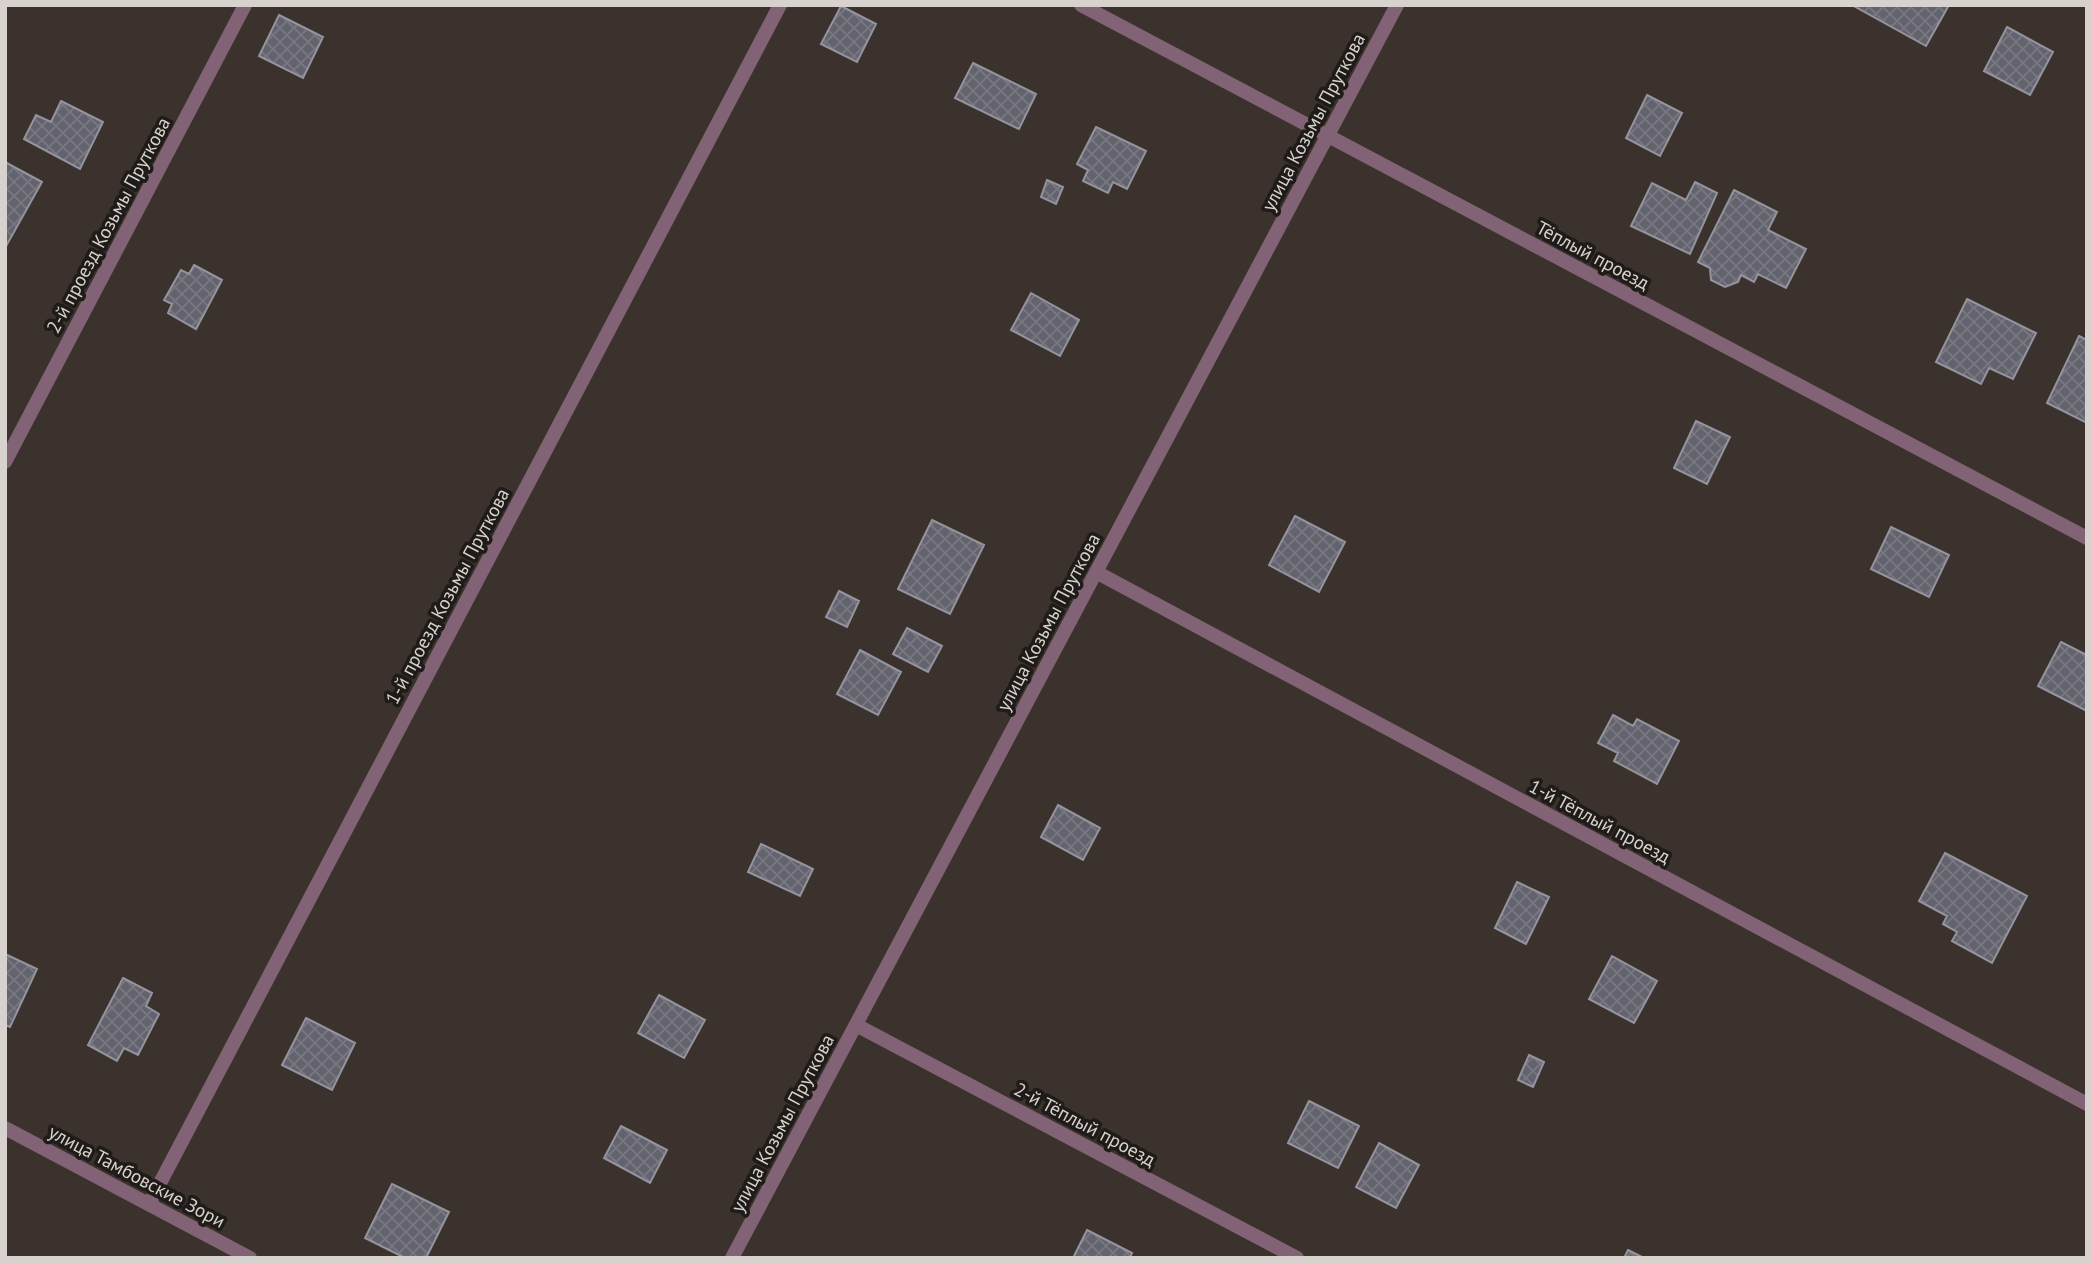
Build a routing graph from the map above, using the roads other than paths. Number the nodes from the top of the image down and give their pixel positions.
1 (245, 5) edge
2 (780, 5) edge
3 (1081, 5) edge
4 (1397, 5) edge
5 (1327, 136) junction
6 (5, 462) edge
7 (2087, 538) edge
8 (1096, 572) junction
9 (856, 1025) junction
10 (2087, 1104) edge
11 (5, 1128) edge
12 (149, 1204) junction
13 (250, 1258) edge
14 (732, 1258) edge
15 (1297, 1258) edge

1 - 6 street, 2-й проезд Козьмы Пруткова
2 - 12 street, 1-й проезд Козьмы Пруткова
3 - 5 street, Тёплый проезд
4 - 5 street, улица Козьмы Пруткова
5 - 7 street, Тёплый проезд
5 - 8 street, улица Козьмы Пруткова
8 - 9 street, улица Козьмы Пруткова
8 - 10 street, 1-й Тёплый проезд
9 - 14 street, улица Козьмы Пруткова
9 - 15 street, 2-й Тёплый проезд
11 - 12 street, улица Тамбовские Зори
12 - 13 street, улица Тамбовские Зори

